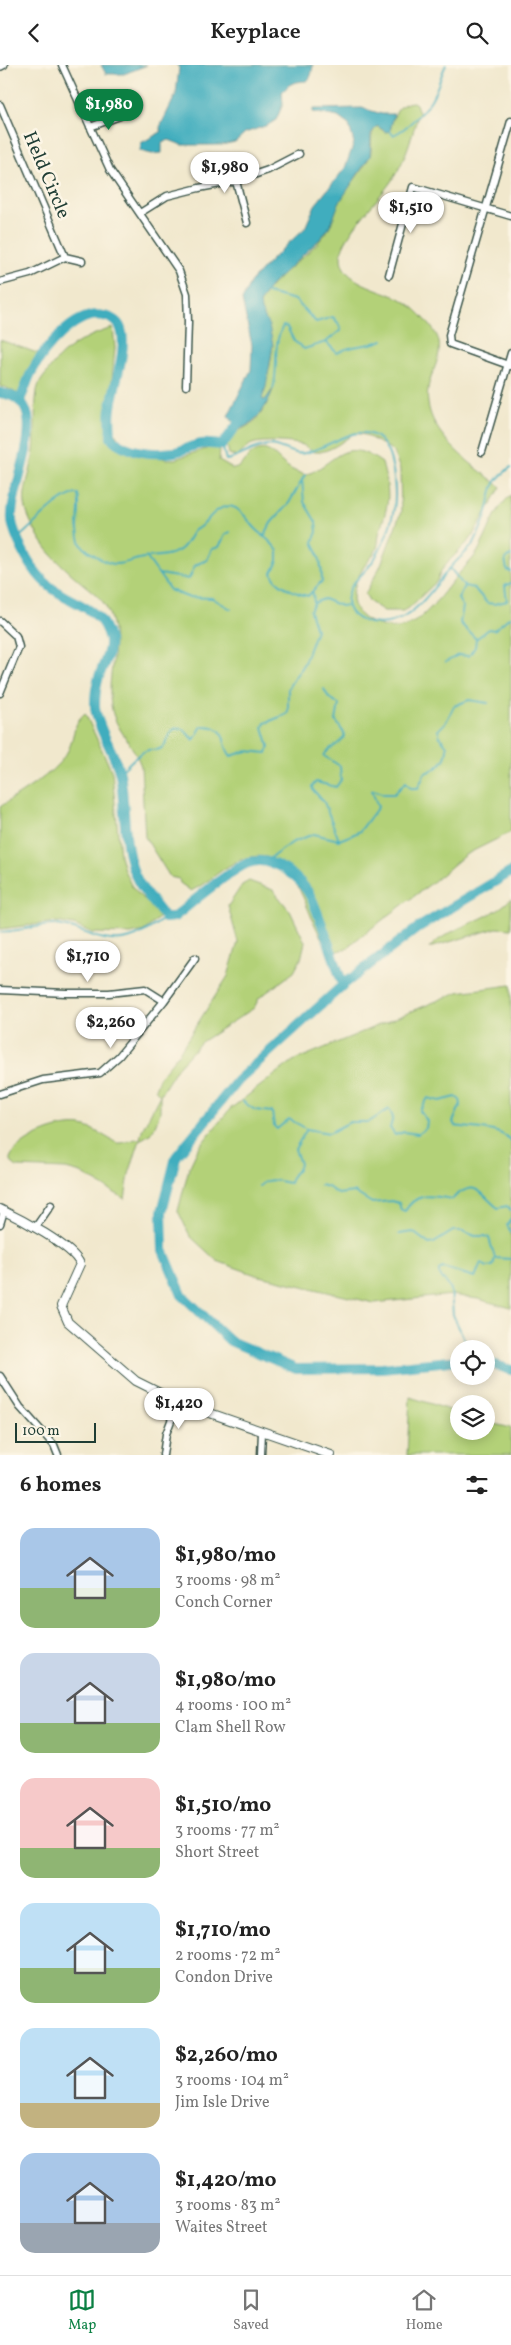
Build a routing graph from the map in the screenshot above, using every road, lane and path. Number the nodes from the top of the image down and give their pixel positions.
1 (4, 65) edge
2 (62, 65) edge
3 (0, 67) edge
4 (0, 105) edge
5 (120, 116) dead end
6 (511, 121) edge
7 (90, 127) junction
8 (299, 155) dead end
9 (236, 181) junction
10 (486, 209) junction
11 (140, 213) junction
12 (511, 216) edge
13 (247, 223) dead end
14 (65, 257) junction
15 (82, 261) dead end
16 (388, 275) dead end
17 (0, 282) edge
18 (511, 353) edge
19 (509, 365) edge
20 (186, 386) dead end
21 (482, 452) dead end
22 (0, 621) edge
23 (0, 693) edge
24 (194, 958) dead end
25 (0, 989) edge
26 (164, 1001) junction
27 (0, 1095) edge
28 (52, 1205) dead end
29 (2, 1210) edge
30 (0, 1224) edge
31 (35, 1228) junction
32 (0, 1376) edge
33 (178, 1402) junction
34 (262, 1432) junction
35 (58, 1455) edge
36 (163, 1455) edge
37 (261, 1455) edge
38 (331, 1455) edge

1 - 3 street
2 - 7 street
4 - 14 street, Held Circle
5 - 7 street
6 - 10 street
7 - 11 street
8 - 9 street
9 - 11 street
9 - 13 street
10 - 12 street
10 - 16 street
10 - 19 street
11 - 20 street
14 - 15 street
14 - 17 street
18 - 19 street
19 - 21 street
22 - 23 street
24 - 26 street
25 - 26 street
26 - 27 street
28 - 31 street
29 - 30 street
29 - 31 street
31 - 33 street
32 - 35 street
33 - 34 street
33 - 36 street
34 - 37 street
34 - 38 street

